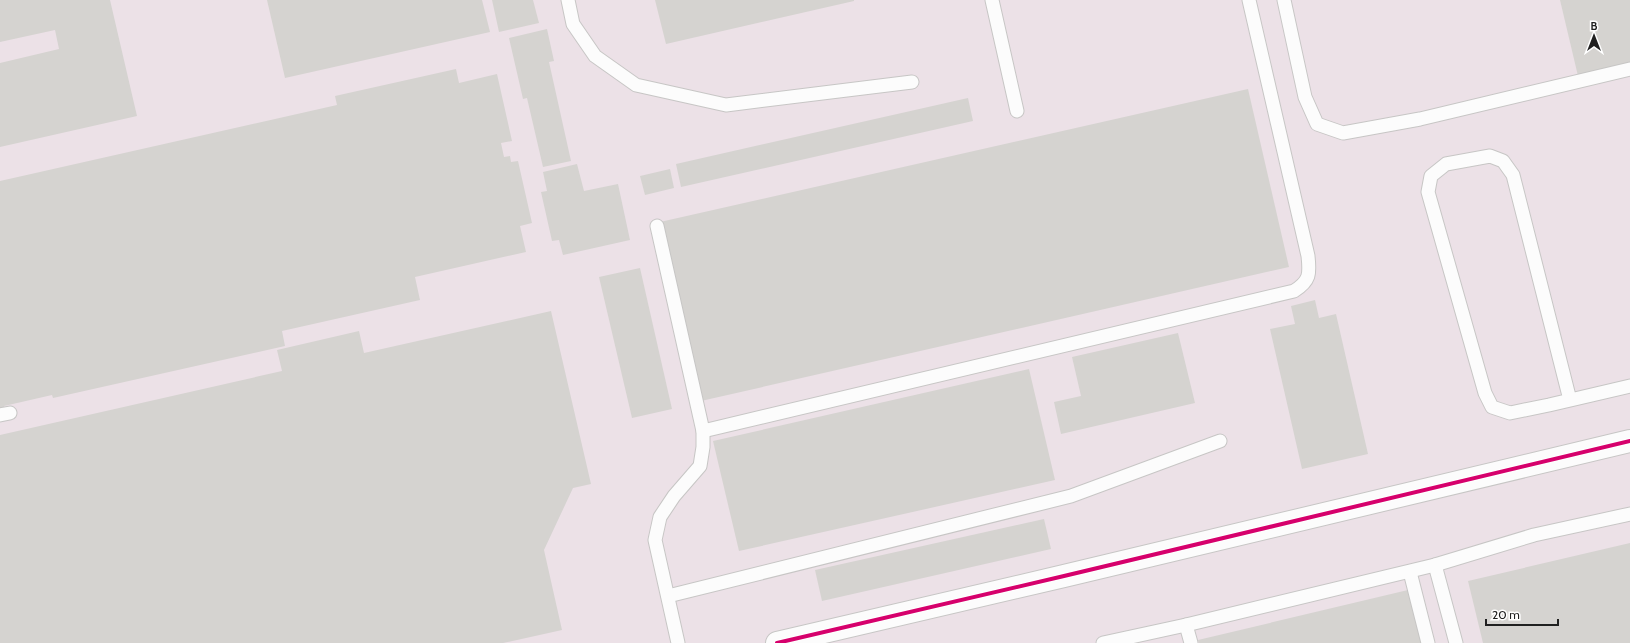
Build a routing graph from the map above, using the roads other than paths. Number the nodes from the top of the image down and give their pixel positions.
1 (568, 0) edge
2 (992, 0) edge
3 (1250, 0) edge
4 (1284, 0) edge
5 (1630, 69) edge
6 (912, 82) dead end
7 (1017, 111) dead end
8 (657, 226) dead end
9 (1630, 386) edge
10 (1570, 400) junction
11 (703, 431) junction
12 (1220, 441) dead end
13 (1630, 441) edge
14 (1630, 514) edge
15 (1436, 565) junction
16 (1410, 572) junction
17 (668, 596) junction
18 (1186, 625) junction
19 (678, 643) edge
20 (777, 643) edge
21 (1103, 643) edge
22 (1191, 643) edge
23 (1428, 643) edge
24 (1456, 643) edge

1 - 6 lane
2 - 7 lane
3 - 11 lane
4 - 5 lane
8 - 11 lane
9 - 10 lane
10 - 10 lane
11 - 17 lane
12 - 17 lane
13 - 20 street
14 - 15 lane
15 - 16 lane
15 - 24 lane
16 - 18 lane
16 - 23 lane
17 - 19 lane
18 - 21 lane
18 - 22 lane

